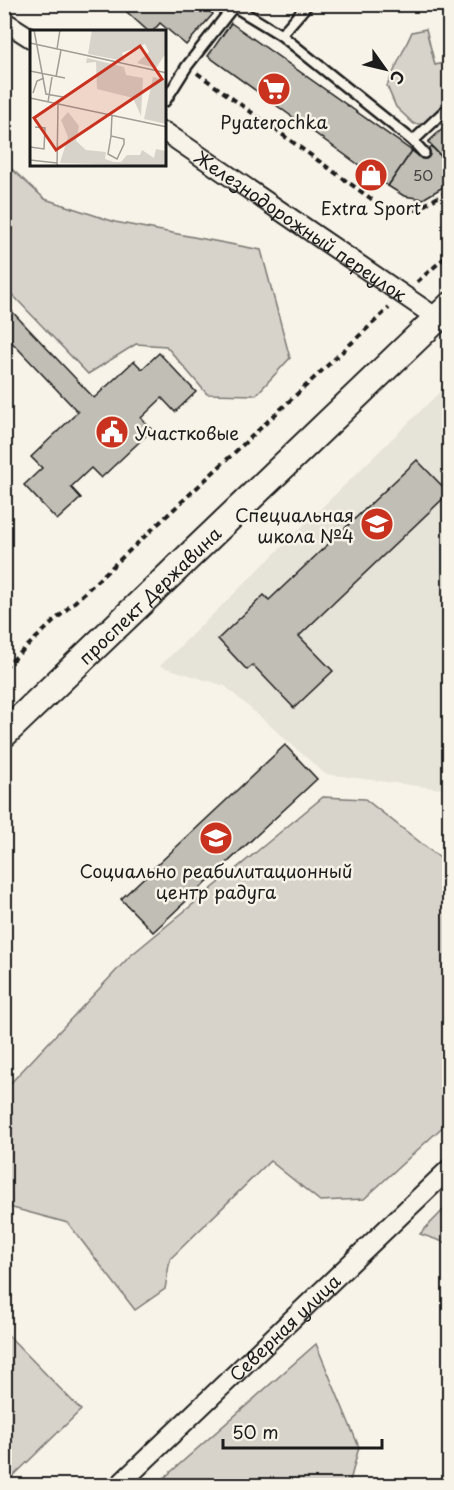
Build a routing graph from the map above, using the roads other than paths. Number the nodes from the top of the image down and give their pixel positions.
1 (308, 4) edge
2 (231, 6) edge
3 (4, 21) edge
4 (281, 35) junction
5 (30, 38) edge
6 (166, 99) edge
7 (450, 106) edge
8 (166, 133) edge
9 (413, 141) junction
10 (424, 153) dead end
11 (443, 312) edge
12 (4, 734) edge
13 (450, 1168) edge
14 (118, 1485) edge

1 - 4 lane
2 - 4 lane
2 - 6 lane
3 - 5 street
4 - 9 lane
7 - 9 lane
8 - 11 street, Железнодорожный переулок
9 - 10 lane
11 - 12 main road, проспект Державина
13 - 14 street, Северная улица

